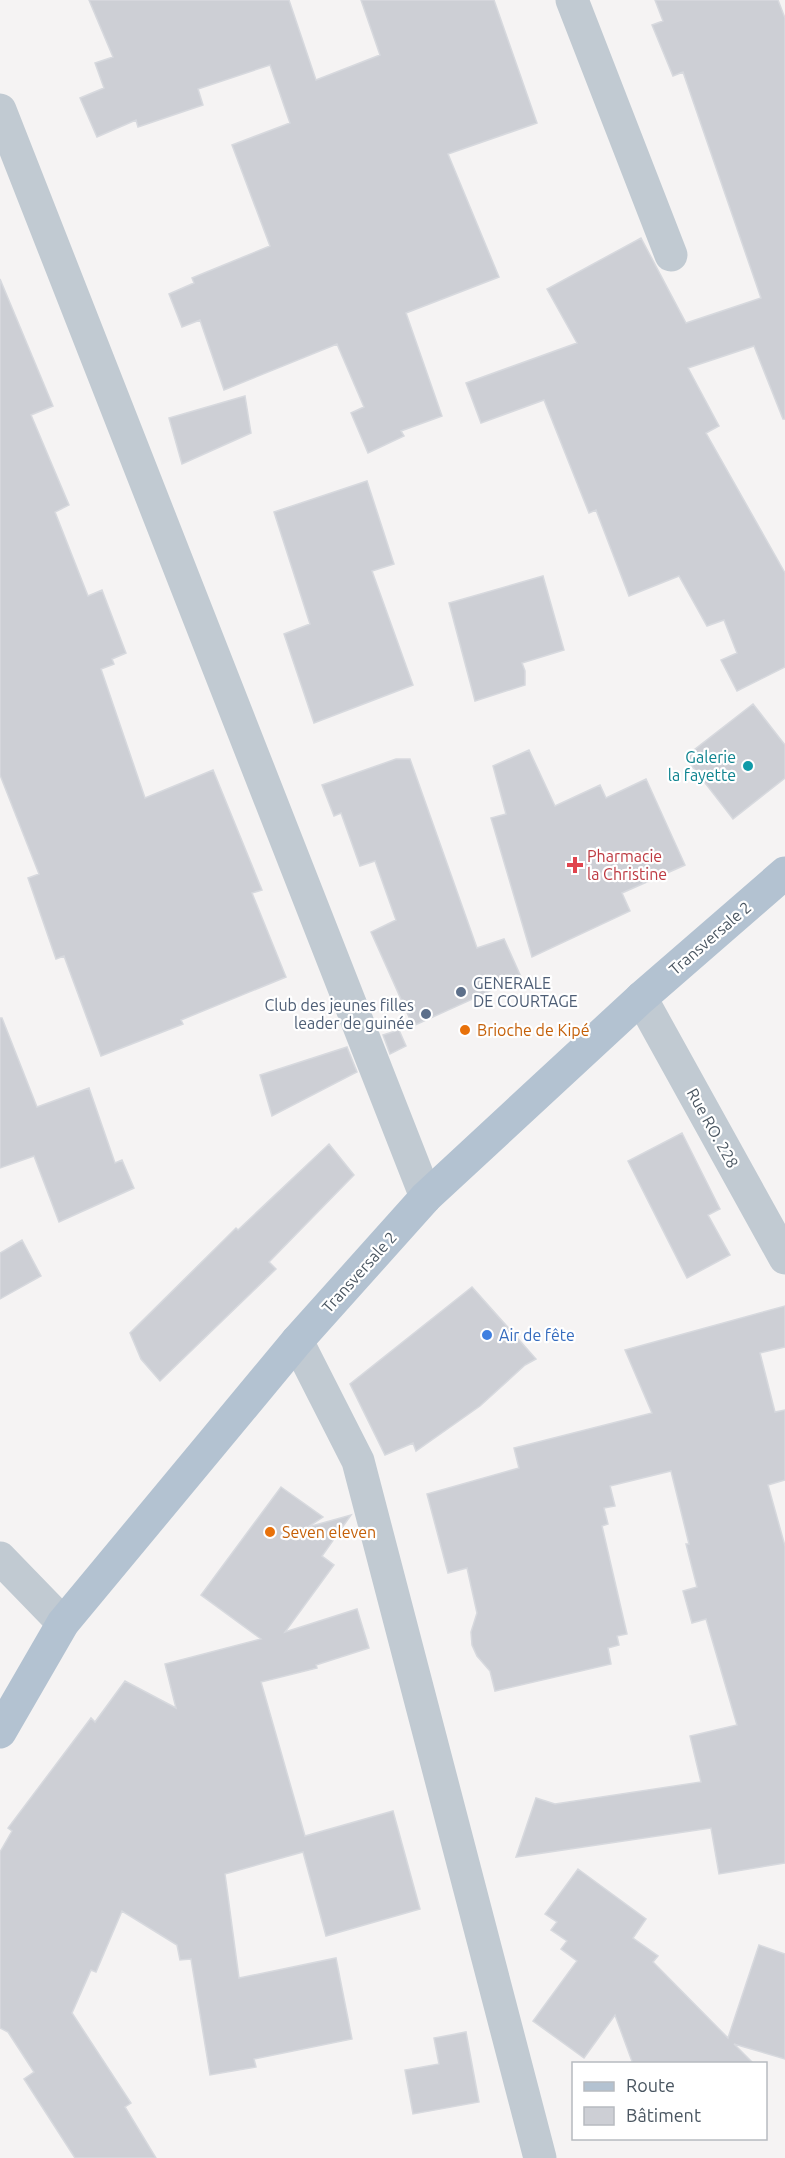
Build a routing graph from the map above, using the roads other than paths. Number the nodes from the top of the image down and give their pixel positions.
1 (572, 0) edge
2 (0, 110) edge
3 (670, 255) dead end
4 (785, 873) edge
5 (641, 998) junction
6 (426, 1197) junction
7 (785, 1258) edge
8 (297, 1341) junction
9 (0, 1558) edge
10 (63, 1623) junction
11 (0, 1732) edge
12 (540, 2158) edge

1 - 3 street
2 - 6 street
4 - 5 main road, Transversale 2
5 - 6 main road, Transversale 2
5 - 7 street, Rue RO. 228
6 - 8 main road, Transversale 2
8 - 10 main road, Transversale 2
8 - 12 street
9 - 10 street
10 - 11 main road, Transversale 2

